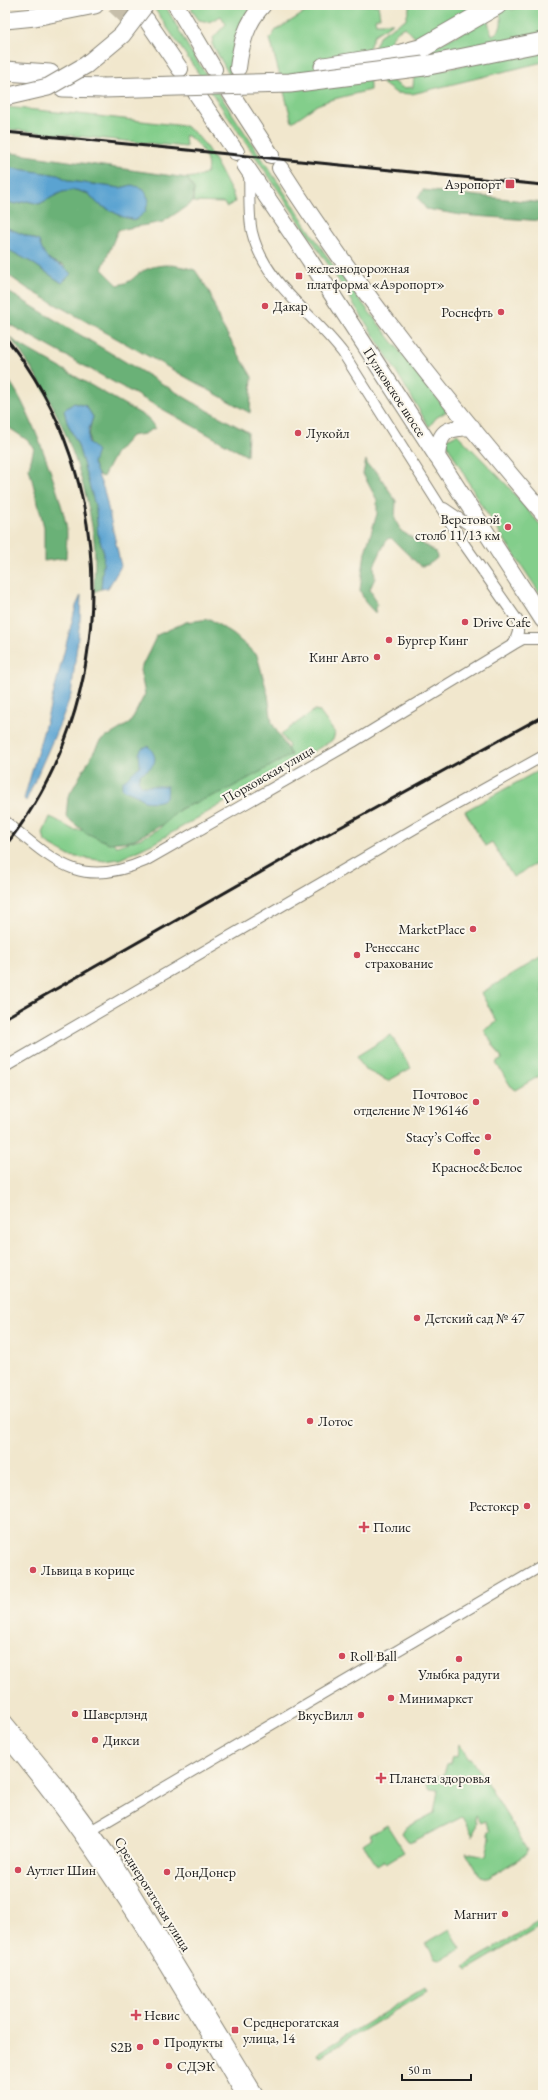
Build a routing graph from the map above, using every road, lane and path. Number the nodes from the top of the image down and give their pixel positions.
1 (95, 5) edge
2 (263, 5) edge
3 (497, 5) edge
4 (180, 8) edge
5 (143, 17) edge
6 (5, 20) edge
7 (543, 42) edge
8 (179, 67) dead end
9 (238, 68) dead end
10 (214, 69) dead end
11 (5, 71) edge
12 (97, 80) junction
13 (196, 93) dead end
14 (234, 95) dead end
15 (5, 97) edge
16 (236, 152) dead end
17 (271, 155) dead end
18 (280, 168) dead end
19 (247, 169) joint
20 (472, 427) junction
21 (437, 457) junction
22 (440, 506) junction
23 (543, 513) edge
24 (490, 539) junction
25 (543, 620) edge
26 (543, 639) edge
27 (514, 644) junction
28 (543, 756) edge
29 (5, 821) edge
30 (5, 1067) edge
31 (543, 1566) edge
32 (5, 1721) edge
33 (5, 1737) edge
34 (92, 1830) junction
35 (243, 2095) edge
36 (257, 2095) edge

1 - 6 highway
2 - 9 main road
3 - 12 highway
4 - 10 main road
5 - 8 main road
5 - 15 highway, bridge
7 - 12 highway, bridge
11 - 12 highway
13 - 16 main road
14 - 17 main road
18 - 20 main road
19 - 21 main road, Пулковское шоссе
19 - 22 street
20 - 21 main road
20 - 23 main road
21 - 24 main road, Пулковское шоссе
22 - 24 street
22 - 27 street
24 - 25 main road, Пулковское шоссе
26 - 27 street, Порховская улица
27 - 29 street, Порховская улица
28 - 30 street
31 - 34 street
32 - 34 street, Среднерогатская улица
33 - 35 street, Среднерогатская улица
34 - 36 street, Среднерогатская улица

